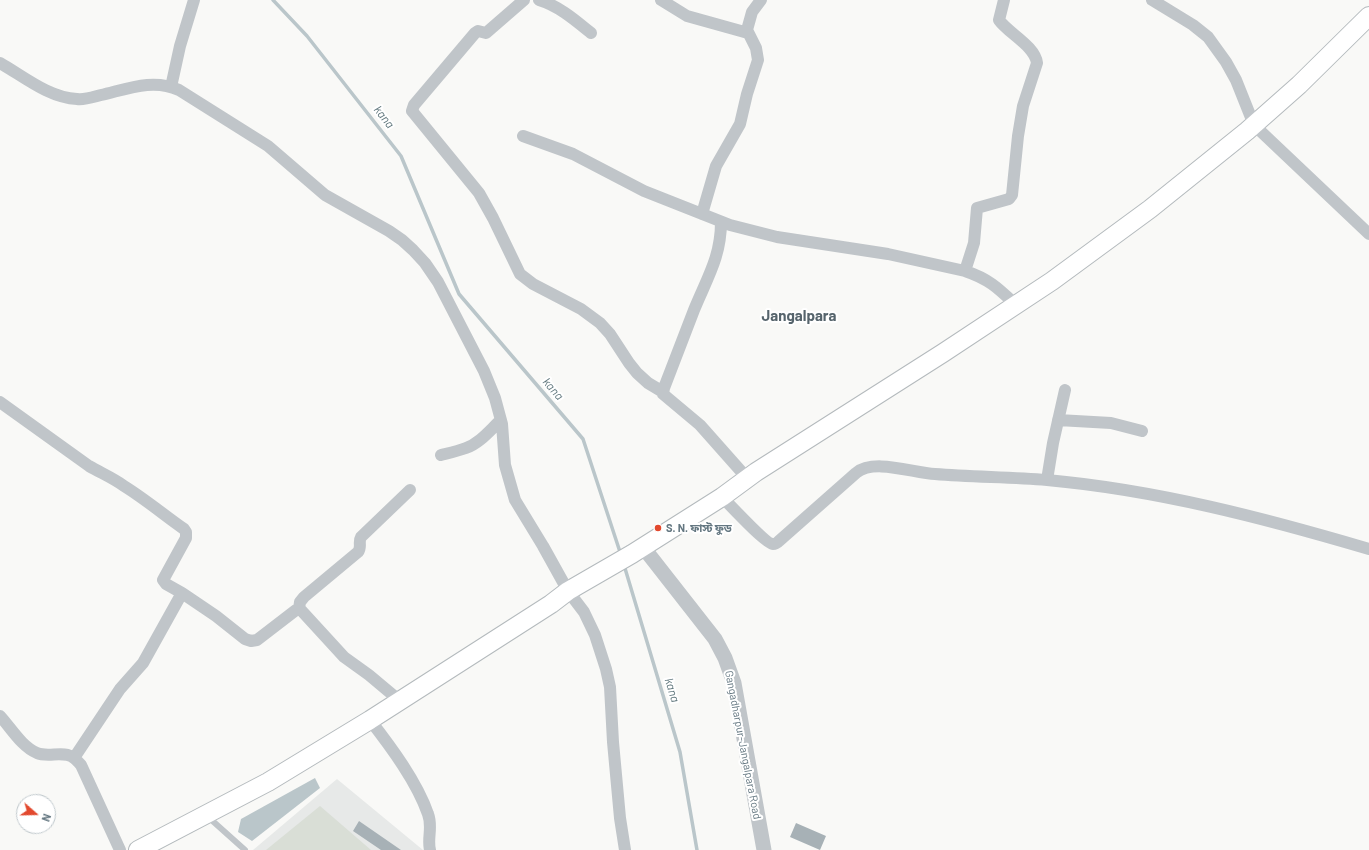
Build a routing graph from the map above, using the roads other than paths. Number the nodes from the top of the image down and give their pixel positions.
1 (194, 0) edge
2 (524, 0) edge
3 (540, 0) edge
4 (660, 0) edge
5 (761, 0) edge
6 (1004, 0) edge
7 (1152, 0) edge
8 (1369, 16) edge
9 (591, 33) dead end
10 (748, 33) junction
11 (0, 62) edge
12 (171, 86) junction
13 (1254, 125) junction
14 (523, 136) dead end
15 (702, 214) junction
16 (721, 222) junction
17 (1369, 234) edge
18 (965, 271) junction
19 (1016, 304) junction
20 (1065, 390) dead end
21 (663, 392) junction
22 (0, 402) edge
23 (501, 420) junction
24 (1058, 420) junction
25 (1142, 432) dead end
26 (441, 455) dead end
27 (748, 478) junction
28 (1047, 480) junction
29 (410, 490) dead end
30 (722, 497) junction
31 (1369, 549) edge
32 (638, 550) junction
33 (568, 591) junction
34 (182, 593) junction
35 (299, 609) junction
36 (400, 701) junction
37 (0, 716) edge
38 (370, 720) junction
39 (74, 758) junction
40 (206, 815) junction
41 (120, 850) edge
42 (138, 850) edge
43 (245, 850) edge
44 (430, 850) edge
45 (625, 850) edge
46 (764, 850) edge

1 - 12 street
2 - 21 street
3 - 9 street
4 - 10 street
5 - 10 street
6 - 18 street
7 - 13 street
8 - 13 main road
10 - 15 street
11 - 12 street
12 - 23 street
13 - 17 street
13 - 19 main road
14 - 15 street
15 - 16 street
16 - 18 street
16 - 21 street
18 - 19 street
19 - 27 main road
20 - 24 street
21 - 27 street
22 - 34 street
23 - 26 street
23 - 33 street
24 - 25 street
24 - 28 street
27 - 30 main road
28 - 30 street
28 - 31 street
29 - 35 street
30 - 32 main road
32 - 33 main road
32 - 46 street, Gangadharpur-Jangalpara Road
33 - 36 main road
33 - 45 street
34 - 35 street
34 - 39 street
35 - 36 street
36 - 38 main road
37 - 39 street
38 - 40 main road
38 - 44 street
39 - 41 street
40 - 42 main road
40 - 43 lane

